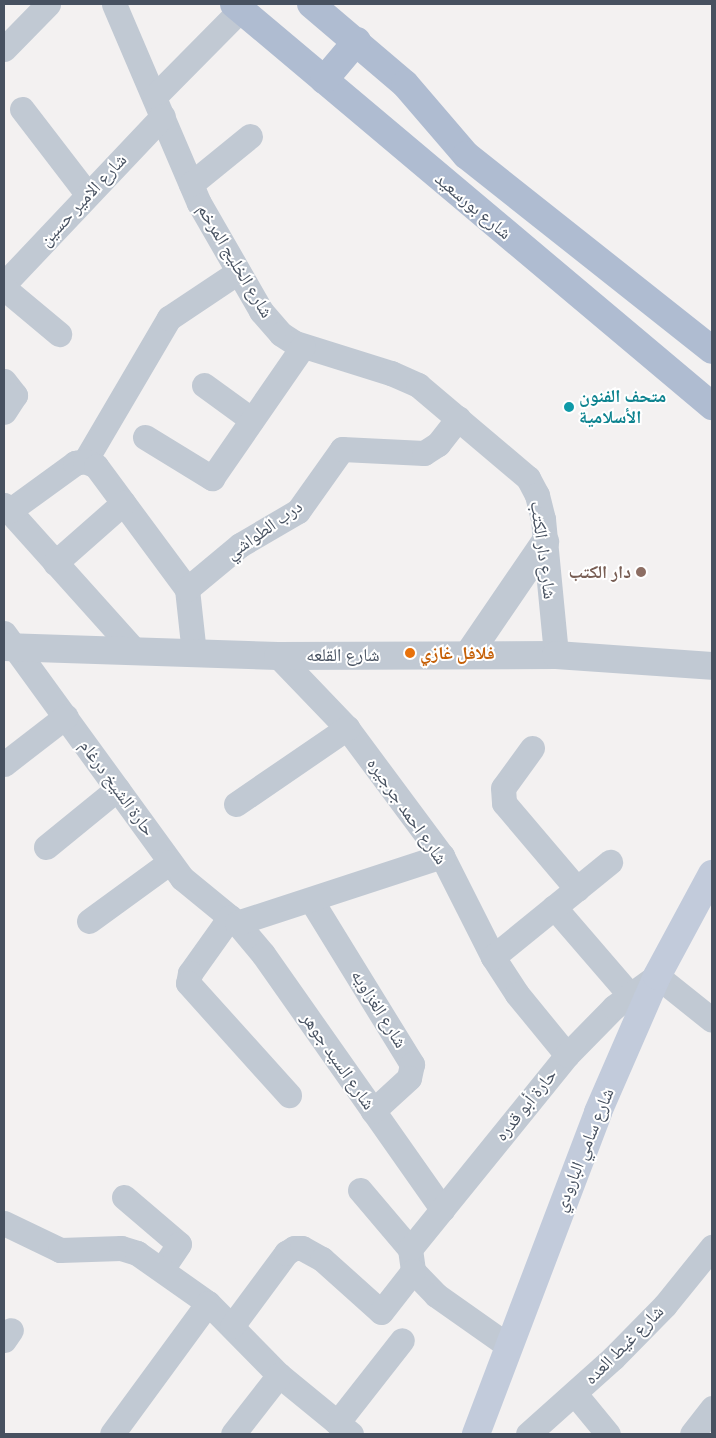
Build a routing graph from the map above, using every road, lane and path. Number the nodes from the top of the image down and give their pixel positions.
1 (48, 4) edge
2 (114, 4) edge
3 (311, 4) edge
4 (237, 6) edge
5 (7, 40) edge
6 (357, 41) junction
7 (324, 80) junction
8 (158, 106) junction
9 (22, 109) dead end
10 (250, 136) dead end
11 (191, 184) junction
12 (88, 195) junction
13 (238, 272) junction
14 (4, 284) edge
15 (4, 288) edge
16 (59, 334) dead end
17 (303, 346) junction
18 (712, 350) edge
19 (4, 381) edge
20 (204, 385) dead end
21 (712, 406) edge
22 (4, 412) edge
23 (458, 418) junction
24 (252, 420) junction
25 (145, 438) dead end
26 (85, 461) junction
27 (124, 503) junction
28 (6, 508) edge
29 (545, 542) junction
30 (55, 563) junction
31 (187, 589) junction
32 (8, 643) edge
33 (135, 651) junction
34 (194, 653) junction
35 (468, 655) junction
36 (278, 656) junction
37 (556, 656) junction
38 (712, 666) edge
39 (66, 716) junction
40 (347, 728) junction
41 (532, 748) dead end
42 (4, 764) edge
43 (117, 789) junction
44 (236, 804) dead end
45 (46, 848) dead end
46 (442, 856) junction
47 (170, 862) junction
48 (610, 862) dead end
49 (710, 885) edge
50 (577, 889) junction
51 (311, 900) junction
52 (554, 907) junction
53 (233, 920) junction
54 (89, 921) dead end
55 (493, 957) junction
56 (657, 976) junction
57 (630, 995) junction
58 (712, 1020) edge
59 (567, 1055) junction
60 (289, 1095) dead end
61 (373, 1111) junction
62 (360, 1190) dead end
63 (124, 1196) dead end
64 (442, 1209) junction
65 (4, 1223) edge
66 (712, 1247) edge
67 (412, 1260) junction
68 (162, 1269) junction
69 (208, 1304) junction
70 (232, 1326) junction
71 (402, 1340) dead end
72 (508, 1346) junction
73 (279, 1375) junction
74 (575, 1394) junction
75 (712, 1408) edge
76 (344, 1428) edge
77 (112, 1434) edge
78 (233, 1434) edge
79 (476, 1434) edge
80 (528, 1434) edge
81 (608, 1434) edge
82 (692, 1434) edge

1 - 5 street
2 - 8 street, شارع الخليج المرخم
3 - 6 main road, شارع بورسعيد
4 - 7 main road, شارع بورسعيد
4 - 8 street, شارع الامير حسين
6 - 7 main road
6 - 18 main road, شارع بورسعيد
7 - 21 main road, شارع بورسعيد
8 - 11 street, شارع الخليج المرخم
8 - 12 street, شارع الامير حسين
9 - 12 street
10 - 11 street
11 - 13 street, شارع الخليج المرخم
12 - 14 street, شارع الامير حسين
13 - 17 street, شارع الخليج المرخم
13 - 26 street
15 - 16 street
17 - 23 street, شارع الخليج المرخم
17 - 24 street
19 - 22 street
20 - 24 street
23 - 29 street, شارع دار الكتب
23 - 31 street, درب الطواشي
24 - 25 street
26 - 27 street
26 - 28 street
27 - 30 street
27 - 31 street
28 - 30 street
29 - 35 street
29 - 37 street, شارع دار الكتب
30 - 33 street
31 - 34 street
32 - 33 street, شارع القلعه
32 - 39 street, حارة الشيخ درغام
33 - 34 street, شارع القلعه
34 - 36 street, شارع القلعه
35 - 36 street, شارع القلعه
35 - 37 street, شارع القلعه
36 - 40 street, شارع احمد جرجيره
37 - 38 street, شارع القلعه
39 - 42 street
39 - 43 street, حارة الشيخ درغام
40 - 44 street
40 - 46 street, شارع احمد جرجيره
41 - 50 street
43 - 45 street
43 - 47 street, حارة الشيخ درغام
46 - 51 street
46 - 55 street, شارع احمد جرجيره
47 - 53 street, حارة الشيخ درغام
47 - 54 street
48 - 50 street
49 - 56 main road, شارع سامي البارودي
50 - 52 street
51 - 53 street
51 - 61 street, شارع الغزاويه
52 - 55 street
52 - 57 street
53 - 60 street
53 - 61 street, شارع السيد جوهر
55 - 59 street, شارع احمد جرجيره
56 - 57 street, حارة أبو قدره
56 - 58 street
56 - 72 main road, شارع سامي البارودي
57 - 59 street, حارة أبو قدره
59 - 64 street, حارة أبو قدره
61 - 64 street, شارع السيد جوهر
62 - 67 street
63 - 68 street
64 - 67 street, حارة أبو قدره
65 - 68 street
66 - 74 street, شارع غيط العده
67 - 70 street, حارة أبو قدره
67 - 72 street
68 - 69 street
69 - 70 street
69 - 77 street
70 - 73 street
71 - 76 street
72 - 79 main road, شارع سامي البارودي
73 - 76 street
73 - 78 street
74 - 80 street, شارع غيط العده
74 - 81 street
75 - 82 street

